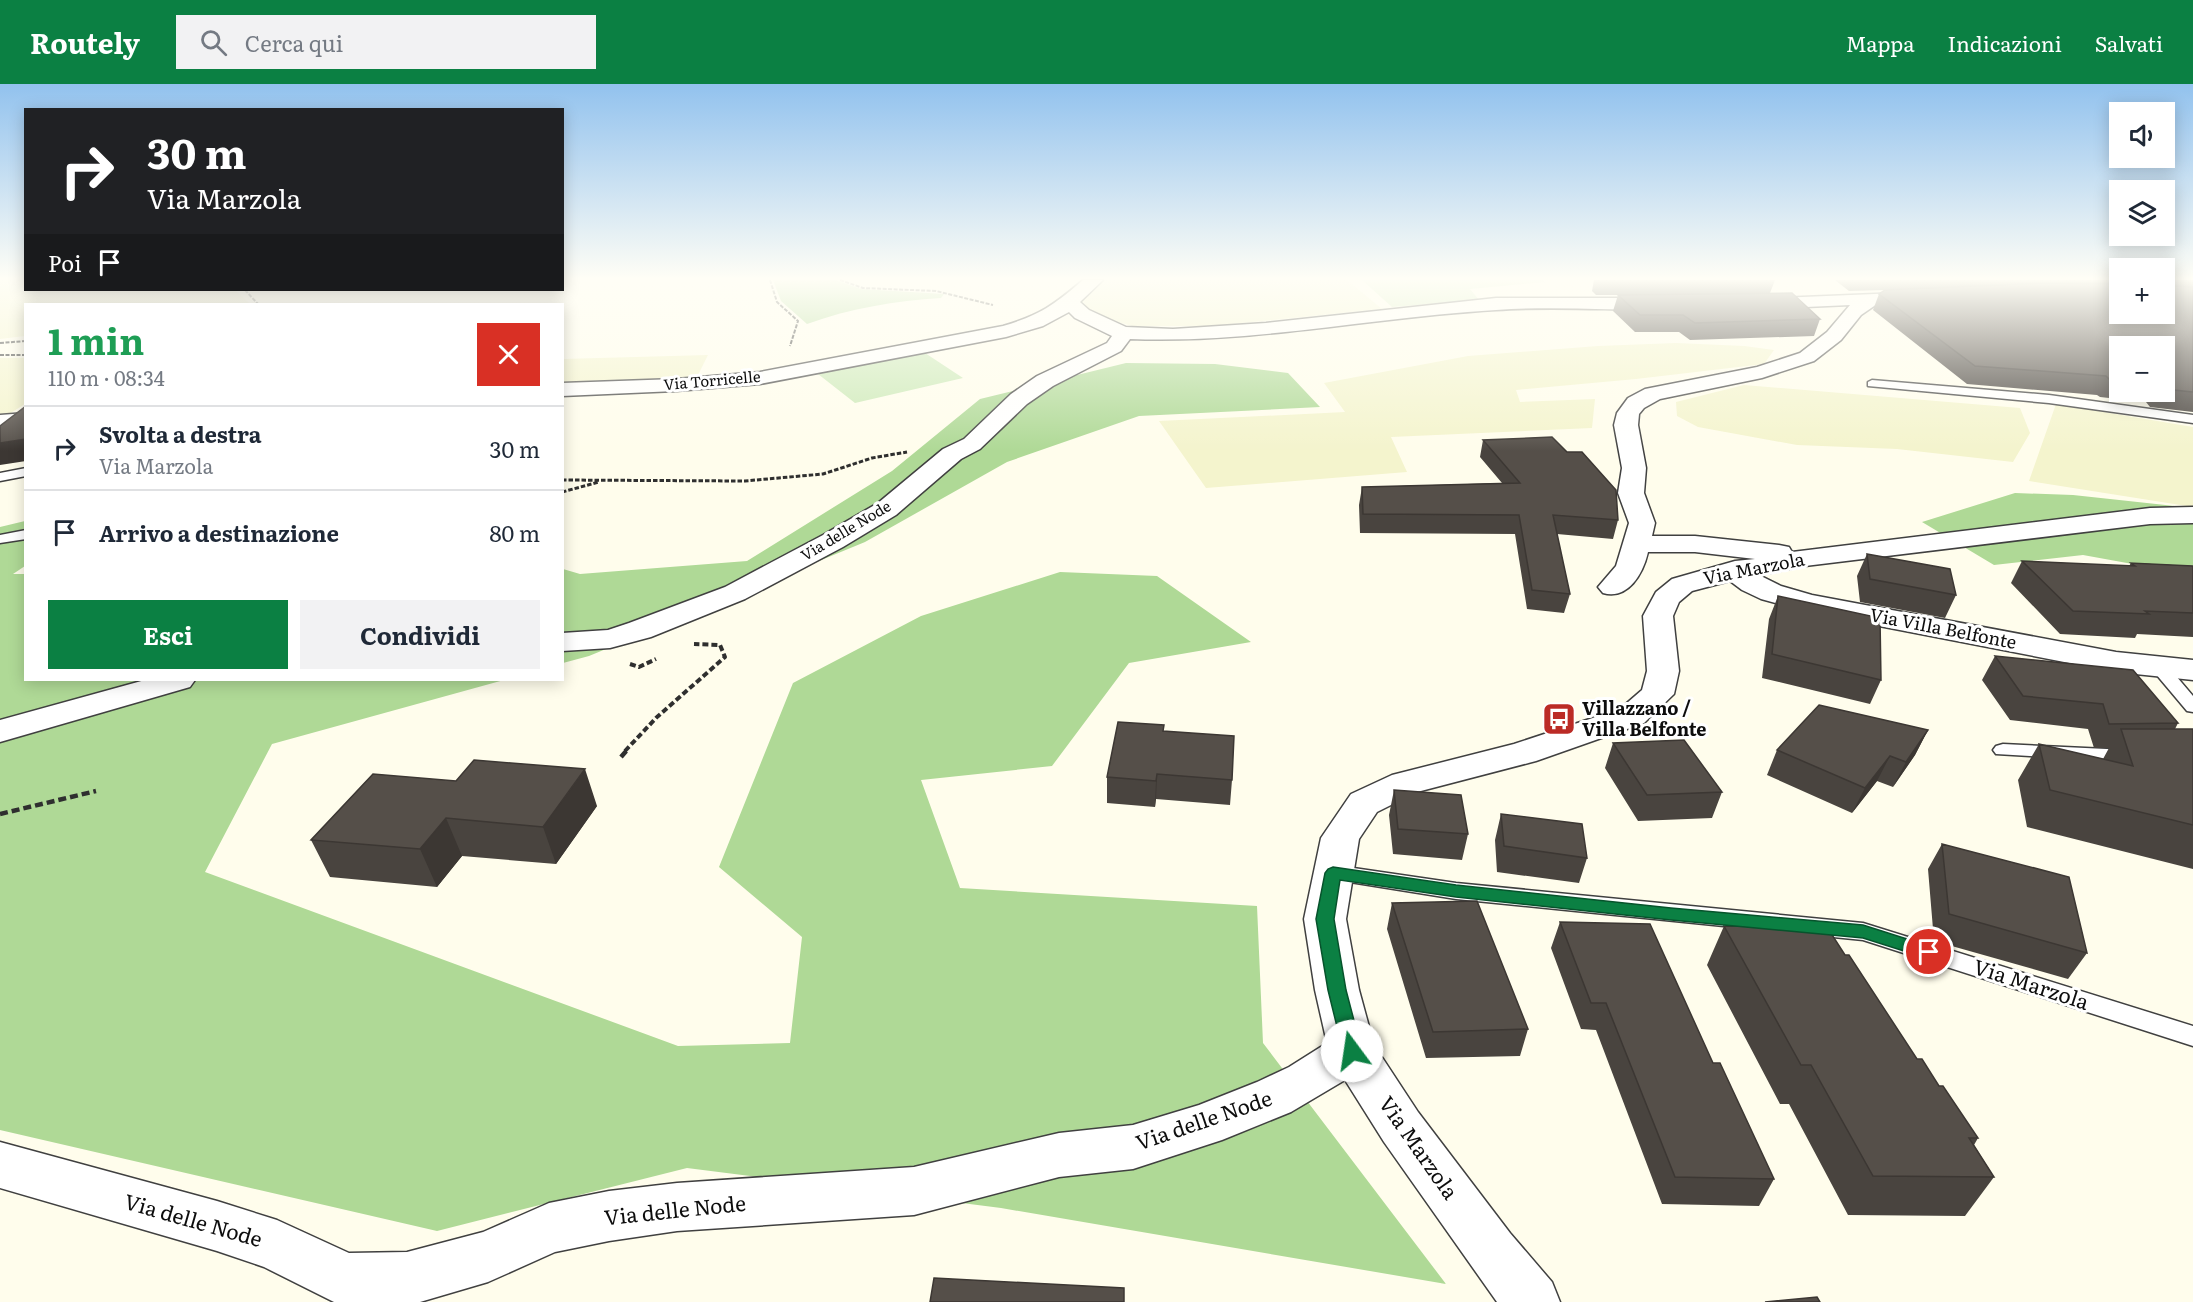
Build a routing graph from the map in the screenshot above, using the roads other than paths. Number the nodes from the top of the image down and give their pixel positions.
1 (976, 337) edge
2 (1121, 337) edge
3 (1833, 337) edge
4 (1872, 384) dead end
5 (564, 390) edge
6 (2193, 419) edge
7 (24, 420) edge
8 (0, 422) edge
9 (24, 472) edge
10 (0, 477) edge
11 (2193, 515) edge
12 (24, 534) edge
13 (0, 539) edge
14 (1636, 544) junction
15 (1805, 558) junction
16 (1735, 570) junction
17 (1613, 587) dead end
18 (564, 642) edge
19 (2159, 667) junction
20 (2193, 670) edge
21 (175, 681) edge
22 (2193, 707) edge
23 (0, 730) edge
24 (2002, 750) dead end
25 (2145, 756) edge
26 (1333, 873) junction
27 (2193, 1036) edge
28 (1352, 1051) junction
29 (0, 1165) edge
30 (1532, 1302) edge

1 - 5 street, Via Torricelle
2 - 18 street, Via delle Node
3 - 14 street
4 - 6 lane
7 - 8 street
9 - 10 lane
11 - 15 street, Via Marzola
12 - 13 lane
14 - 15 street
14 - 17 street
15 - 16 street, Via Marzola
16 - 19 street, Via Villa Belfonte
16 - 26 street, Via Marzola
19 - 20 street, Via Villa Belfonte
19 - 22 lane
21 - 23 street
24 - 25 lane
26 - 27 lane, Via Marzola
26 - 28 street, Via Marzola
28 - 29 street, Via delle Node
28 - 30 street, Via Marzola

